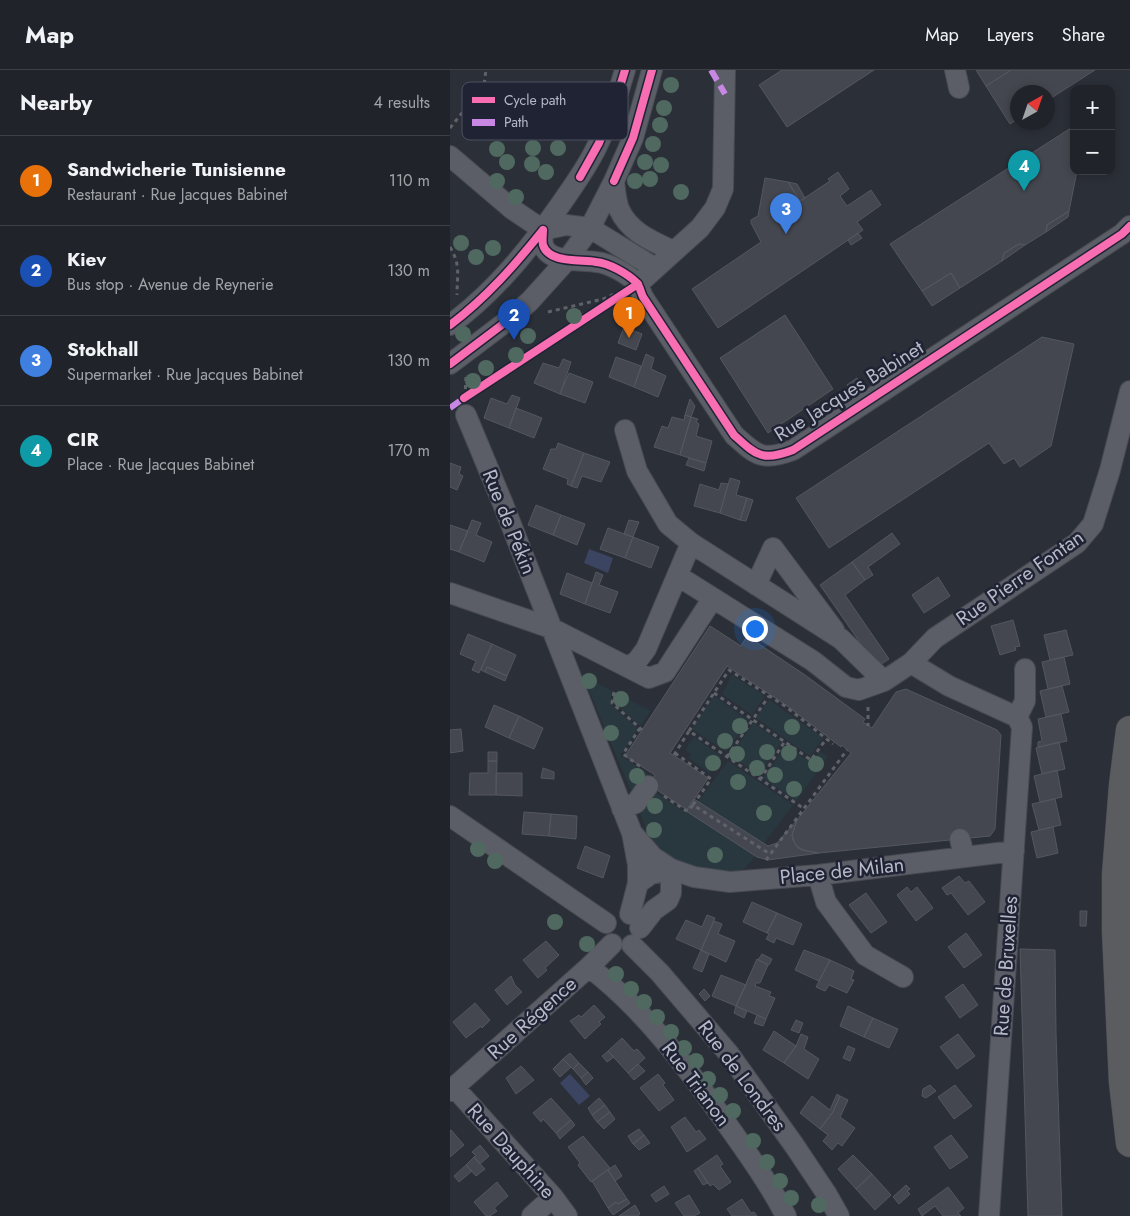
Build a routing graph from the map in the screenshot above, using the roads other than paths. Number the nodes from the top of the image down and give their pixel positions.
1 (625, 70) edge
2 (652, 70) edge
3 (725, 70) edge
4 (621, 82) edge
5 (600, 140) edge
6 (450, 156) edge
7 (614, 181) junction
8 (1130, 226) edge
9 (590, 228) junction
10 (543, 230) junction
11 (673, 251) junction
12 (567, 260) junction
13 (655, 268) junction
14 (638, 284) junction
15 (450, 325) edge
16 (450, 364) edge
17 (1130, 391) edge
18 (465, 407) road end
19 (625, 430) dead end
20 (691, 543) junction
21 (678, 576) junction
22 (756, 584) junction
23 (450, 593) edge
24 (713, 598) junction
25 (551, 628) junction
26 (841, 639) junction
27 (910, 663) junction
28 (628, 667) junction
29 (1025, 669) dead end
30 (884, 682) junction
31 (1017, 717) junction
32 (1130, 730) edge
33 (648, 786) dead end
34 (622, 809) junction
35 (450, 816) edge
36 (632, 833) junction
37 (1014, 852) junction
38 (671, 869) junction
39 (818, 875) junction
40 (638, 884) junction
41 (606, 923) junction
42 (634, 929) junction
43 (612, 944) junction
44 (589, 967) junction
45 (902, 977) dead end
46 (452, 1089) edge
47 (1130, 1143) edge
48 (553, 1197) junction
49 (532, 1216) edge
50 (567, 1216) edge
51 (786, 1216) edge
52 (839, 1216) edge
53 (989, 1216) edge

1 - 4 street
2 - 7 street
3 - 11 street
5 - 10 street
6 - 10 street
7 - 9 street
7 - 11 street
8 - 14 street, Rue Jacques Babinet
9 - 10 street
9 - 12 street
9 - 13 street
10 - 12 street
10 - 15 street
11 - 13 street
12 - 14 street
12 - 16 street
13 - 14 street
17 - 27 street, Rue Pierre Fontan
18 - 25 street, Rue de Pékin
19 - 20 street
20 - 21 street
20 - 22 street
21 - 24 street
21 - 28 street
22 - 26 street
22 - 26 street
23 - 25 street
24 - 28 street
24 - 30 street
25 - 28 street
25 - 34 street, Place de Milan
26 - 30 street
27 - 30 street
27 - 31 street
29 - 31 street, Rue de Bruxelles
31 - 37 street, Rue de Bruxelles
32 - 47 highway
33 - 34 street
34 - 36 street, Place de Milan
35 - 41 street
36 - 38 street, Place de Milan
36 - 40 street, Place de Milan
37 - 39 street, Place de Milan
37 - 53 street, Rue de Bruxelles
38 - 39 street, Place de Milan
38 - 40 street
38 - 42 street
39 - 45 street
40 - 42 street, Place de Milan
41 - 42 street
41 - 43 street
42 - 43 street
42 - 52 street, Rue de Londres
43 - 44 street, Rue Régence
44 - 46 street, Rue Régence
44 - 51 street, Rue Trianon
46 - 48 street, Rue Dauphine
48 - 49 street
48 - 50 street, Rue Dauphine

